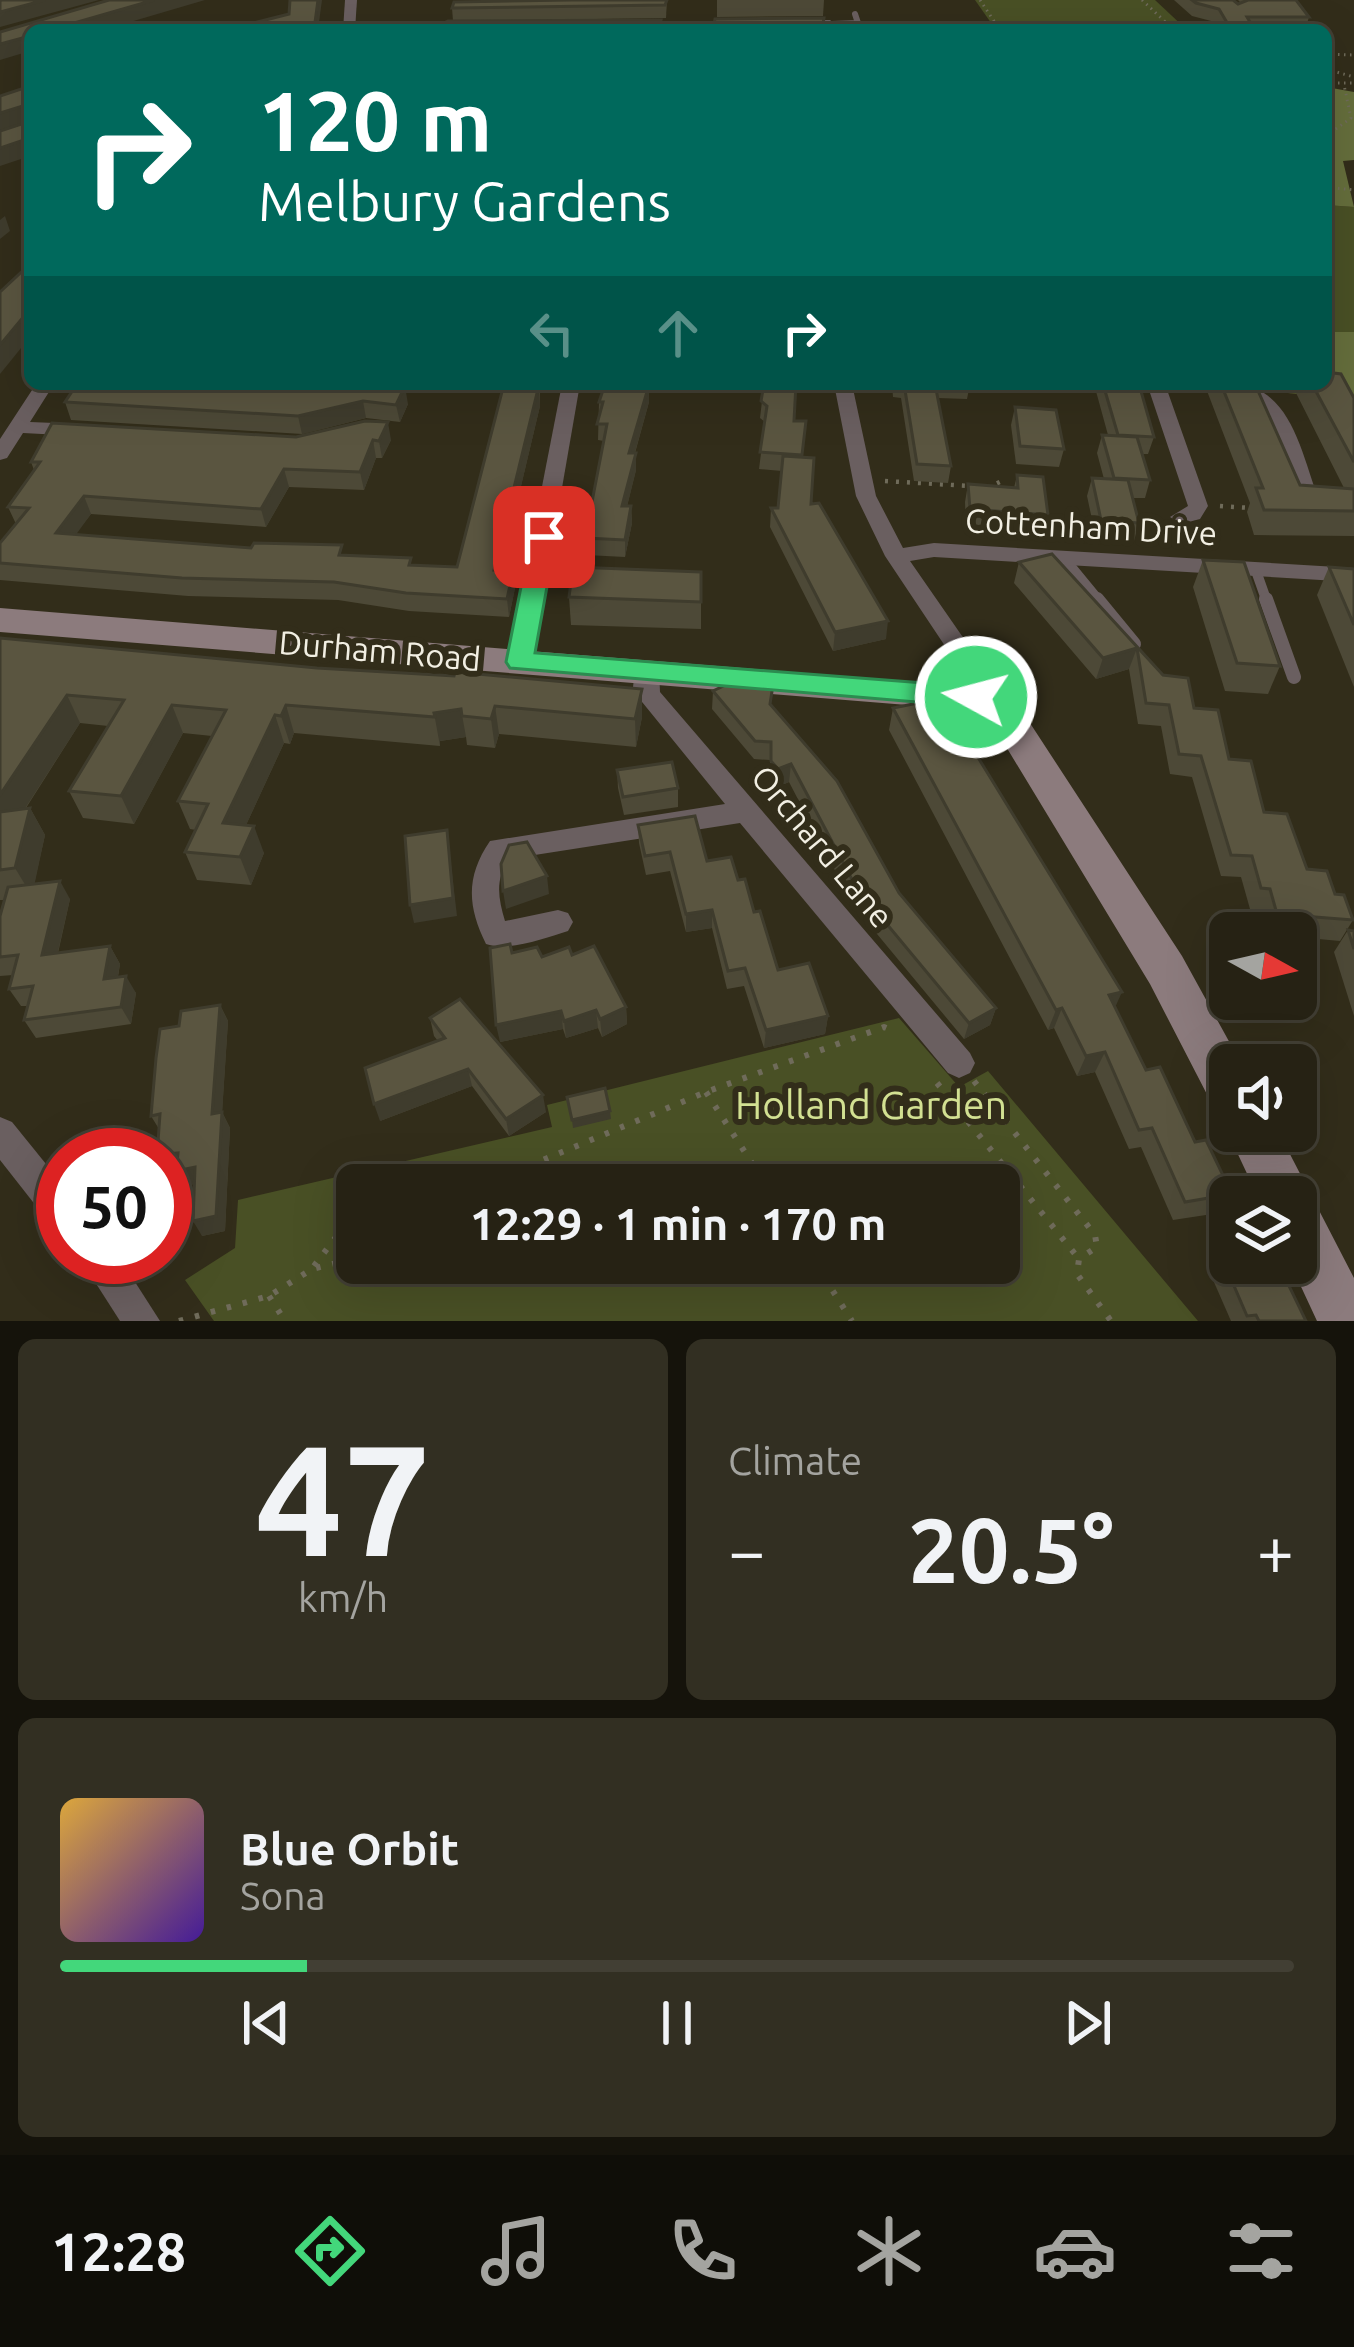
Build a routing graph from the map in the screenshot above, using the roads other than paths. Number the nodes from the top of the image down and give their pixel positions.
1 (855, 14) dead end
2 (850, 24) edge
3 (41, 390) edge
4 (570, 390) edge
5 (844, 390) edge
6 (1158, 390) edge
7 (1249, 390) edge
8 (16, 427) junction
9 (112, 432) edge
10 (0, 454) edge
11 (1310, 500) edge
12 (1180, 517) dead end
13 (896, 556) junction
14 (1063, 557) junction
15 (1255, 568) junction
16 (1354, 575) edge
17 (0, 620) edge
18 (520, 662) junction
19 (1148, 662) edge
20 (647, 670) junction
21 (1294, 677) dead end
22 (976, 697) junction
23 (747, 811) junction
24 (557, 922) dead end
25 (1209, 1051) edge
26 (958, 1063) road end
27 (0, 1133) edge
28 (36, 1179) edge
29 (1317, 1261) edge
30 (117, 1284) edge
31 (142, 1321) edge
32 (1346, 1321) edge

1 - 2 lane
3 - 8 street
4 - 18 street
5 - 13 street
6 - 12 street
7 - 11 street
8 - 9 street
8 - 10 street
13 - 14 street, Cottenham Drive
13 - 22 street
14 - 15 street, Cottenham Drive
14 - 19 lane
15 - 16 street, Cottenham Drive
15 - 21 lane
17 - 18 main road, Durham Road
18 - 20 main road, Durham Road
20 - 22 main road, Durham Road
20 - 23 street, Orchard Lane
22 - 25 main road
23 - 24 street
23 - 26 street, Orchard Lane
27 - 28 street
29 - 32 main road
30 - 31 street

